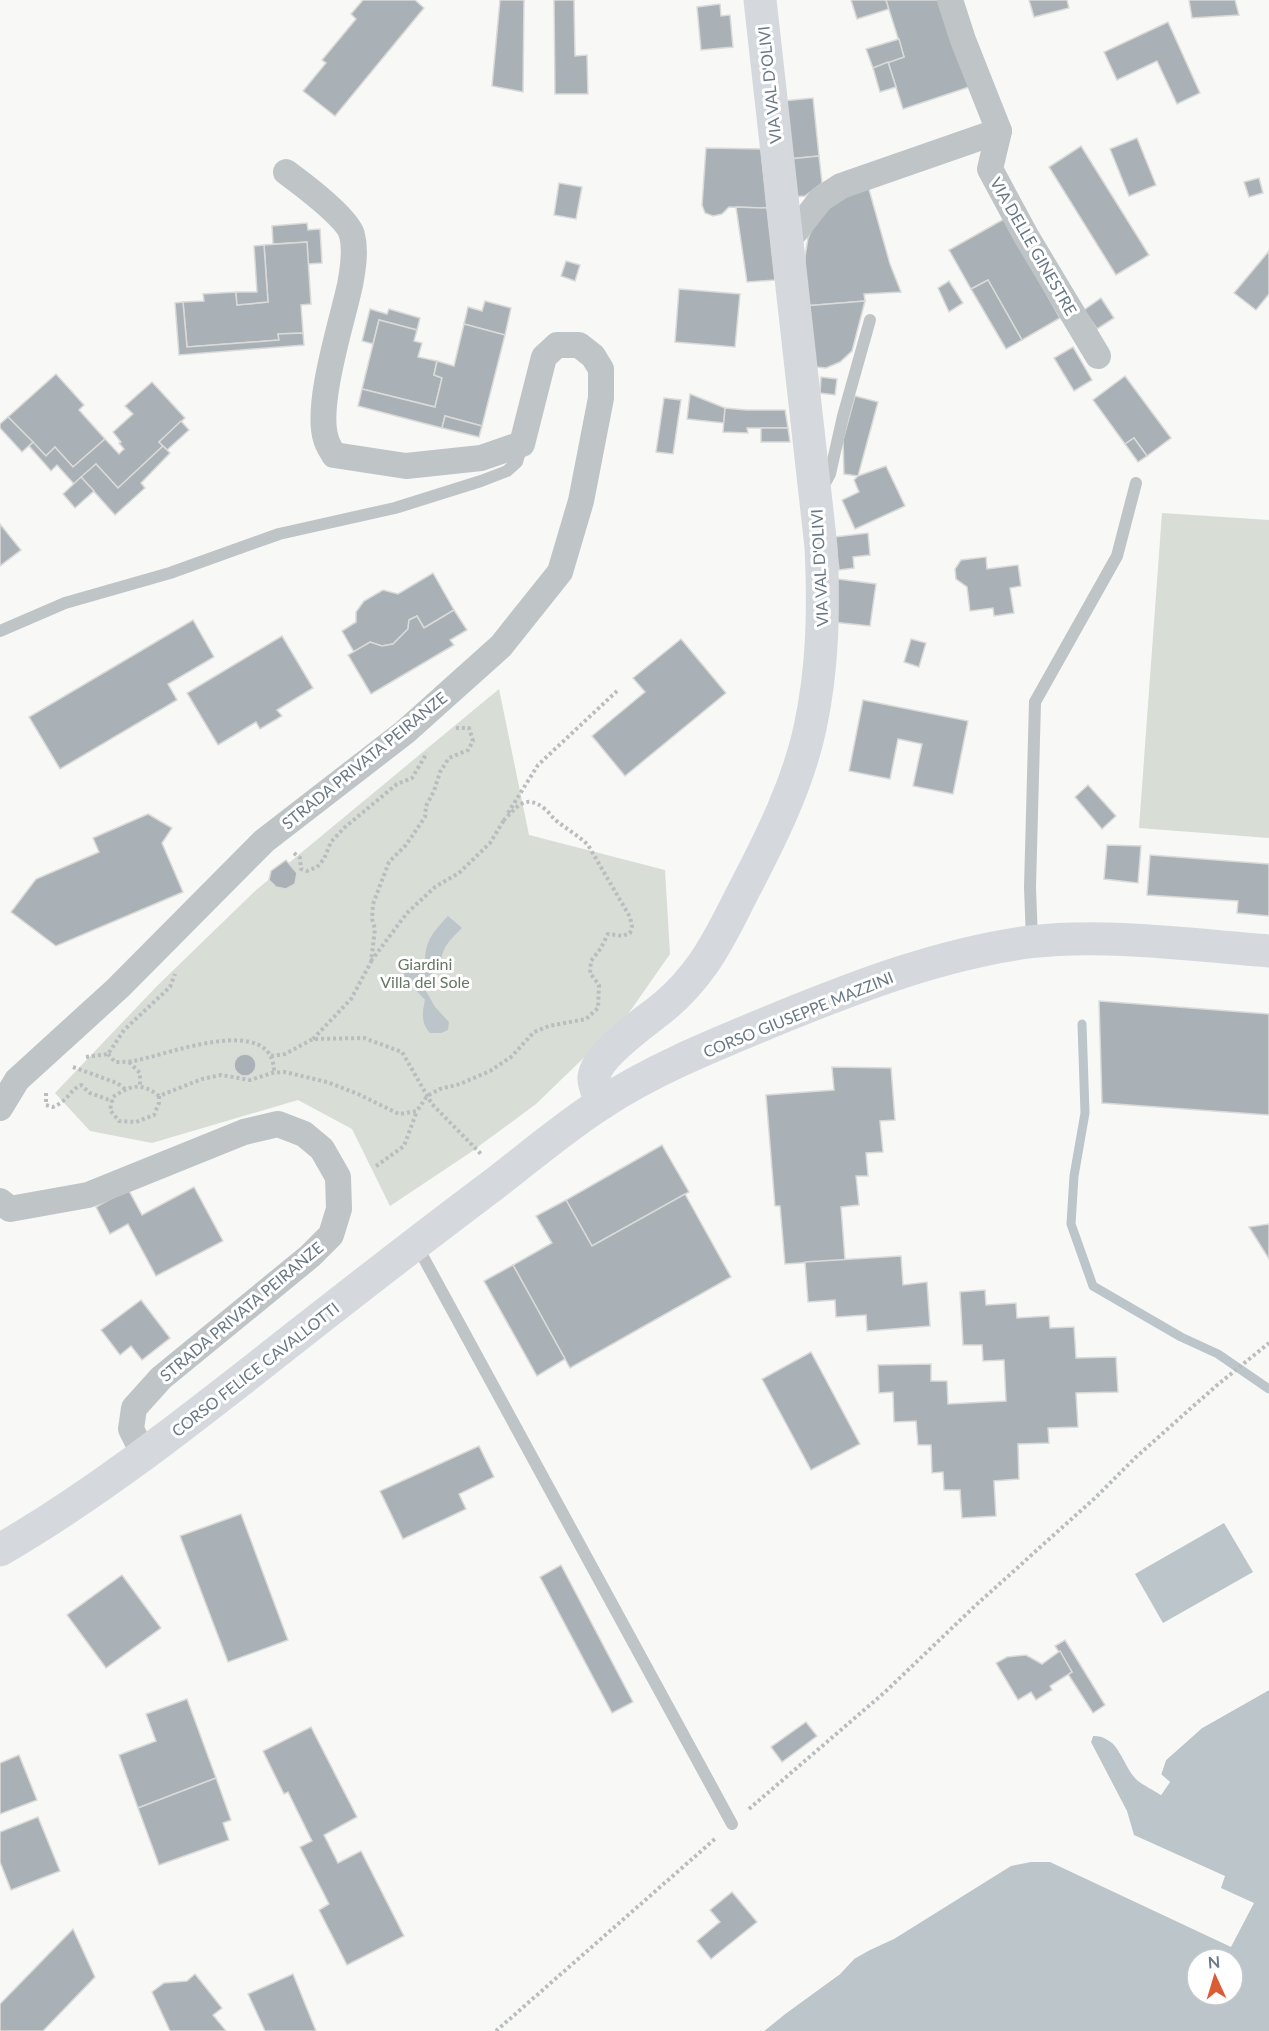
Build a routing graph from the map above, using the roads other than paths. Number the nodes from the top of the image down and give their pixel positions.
1 (760, 0) edge
2 (950, 0) edge
3 (999, 131) junction
4 (286, 172) dead end
5 (784, 230) junction
6 (870, 320) dead end
7 (1098, 356) dead end
8 (522, 444) junction
9 (1136, 483) dead end
10 (815, 493) junction
11 (0, 631) edge
12 (1032, 942) junction
13 (1269, 951) edge
14 (602, 1103) junction
15 (0, 1108) edge
16 (503, 1177) joint
17 (0, 1201) edge
18 (416, 1243) junction
19 (144, 1455) junction
20 (0, 1550) edge
21 (732, 1824) road end

1 - 5 main road, VIA VAL D'OLIVI
2 - 3 street
3 - 5 street
3 - 7 street, VIA DELLE GINESTRE
4 - 8 street
5 - 10 main road, VIA VAL D'OLIVI
6 - 10 lane
8 - 11 lane
8 - 15 street, STRADA PRIVATA PEIRANZE
9 - 12 lane
10 - 14 main road, VIA VAL D'OLIVI
12 - 13 main road, CORSO GIUSEPPE MAZZINI
12 - 14 main road, CORSO GIUSEPPE MAZZINI
14 - 16 main road, CORSO GIUSEPPE MAZZINI
16 - 18 main road, CORSO FELICE CAVALLOTTI
17 - 19 street, STRADA PRIVATA PEIRANZE
18 - 19 main road, CORSO FELICE CAVALLOTTI
18 - 21 lane
19 - 20 main road, CORSO FELICE CAVALLOTTI

